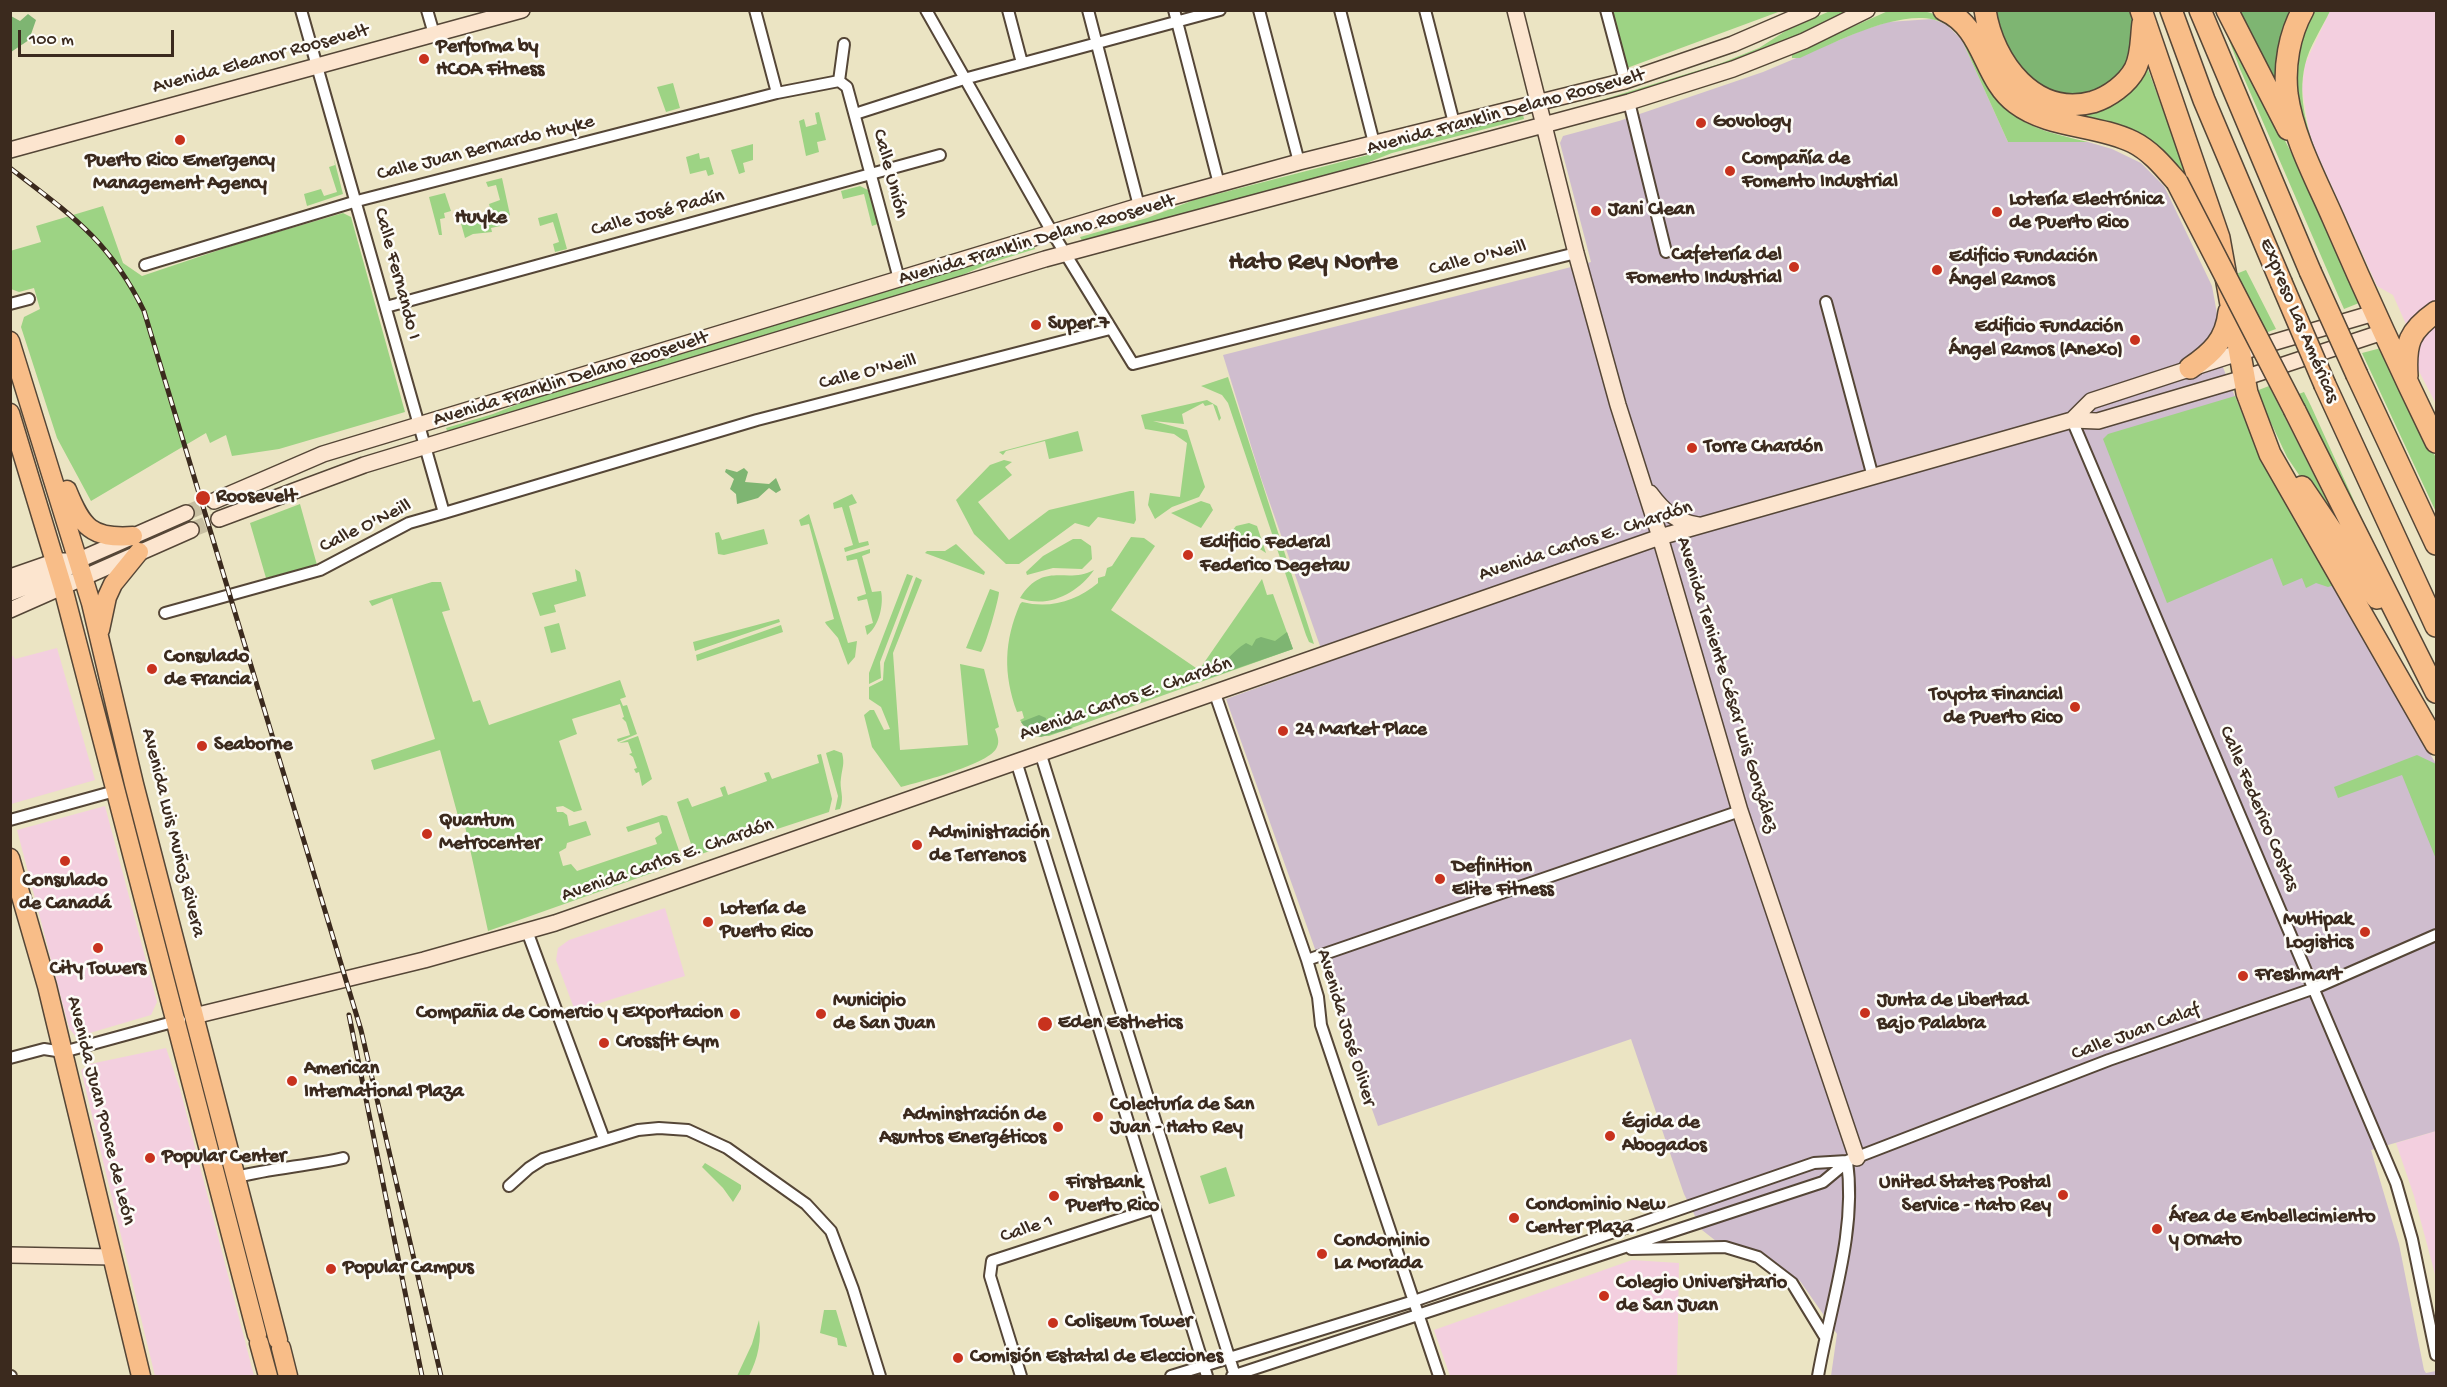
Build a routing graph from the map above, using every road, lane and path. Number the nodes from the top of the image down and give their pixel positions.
1 (301, 10) edge
2 (428, 10) edge
3 (522, 10) edge
4 (755, 10) edge
5 (926, 10) edge
6 (1008, 10) edge
7 (1088, 10) edge
8 (1174, 10) edge
9 (1220, 10) edge
10 (1259, 10) edge
11 (1340, 10) edge
12 (1425, 10) edge
13 (1515, 10) edge
14 (1606, 10) edge
15 (1812, 10) edge
16 (1867, 10) edge
17 (1944, 10) edge
18 (1985, 10) edge
19 (2171, 10) edge
20 (2200, 10) edge
21 (2227, 10) edge
22 (2303, 10) edge
23 (2143, 14) edge
24 (1177, 22) junction
25 (434, 34) junction
26 (1096, 43) junction
27 (844, 44) dead end
28 (1022, 63) junction
29 (319, 67) junction
30 (964, 79) junction
31 (839, 81) junction
32 (1625, 81) junction
33 (777, 93) junction
34 (1538, 102) junction
35 (1629, 102) junction
36 (855, 114) junction
37 (1454, 123) junction
38 (1545, 125) junction
39 (1374, 143) junction
40 (10, 150) edge
41 (940, 155) dead end
42 (1299, 162) junction
43 (2311, 169) junction
44 (871, 174) junction
45 (1219, 184) junction
46 (357, 201) junction
47 (1139, 206) junction
48 (1052, 232) junction
49 (1666, 252) dead end
50 (1064, 253) junction
51 (1576, 253) junction
52 (145, 265) dead end
53 (898, 279) junction
54 (2230, 297) junction
55 (29, 299) dead end
56 (1826, 302) dead end
57 (10, 304) edge
58 (386, 307) junction
59 (2436, 312) edge
60 (2379, 322) junction
61 (1110, 329) junction
62 (10, 341) edge
63 (2241, 352) junction
64 (2190, 368) junction
65 (2244, 378) junction
66 (2407, 382) junction
67 (10, 413) edge
68 (2072, 420) junction
69 (419, 426) junction
70 (2264, 437) junction
71 (2436, 442) edge
72 (44, 446) junction
73 (424, 447) junction
74 (1873, 477) junction
75 (1641, 478) junction
76 (214, 501) tunnel mouth
77 (186, 513) tunnel mouth
78 (444, 513) junction
79 (219, 519) tunnel mouth
80 (1701, 525) junction
81 (191, 530) tunnel mouth
82 (1660, 537) junction
83 (136, 544) junction
84 (2436, 544) edge
85 (79, 560) junction
86 (59, 574) junction
87 (10, 577) edge
88 (84, 578) junction
89 (10, 593) edge
90 (10, 610) edge
91 (165, 613) dead end
92 (2436, 626) edge
93 (99, 634) junction
94 (2408, 636) junction
95 (1214, 691) junction
96 (2436, 692) edge
97 (2436, 744) edge
98 (1040, 752) junction
99 (1016, 761) junction
100 (115, 791) junction
101 (1740, 811) junction
102 (10, 820) edge
103 (10, 858) edge
104 (527, 931) junction
105 (2436, 935) edge
106 (1306, 960) junction
107 (2315, 988) junction
108 (194, 1016) junction
109 (176, 1021) junction
110 (63, 1052) junction
111 (10, 1058) edge
112 (604, 1139) junction
113 (343, 1158) dead end
114 (1852, 1160) junction
115 (237, 1177) junction
116 (509, 1186) dead end
117 (1155, 1208) junction
118 (1621, 1249) junction
119 (10, 1255) edge
120 (113, 1257) junction
121 (1414, 1301) junction
122 (1419, 1315) junction
123 (1825, 1337) junction
124 (2436, 1355) edge
125 (1230, 1360) junction
126 (1205, 1372) edge
127 (136, 1376) edge
128 (1234, 1376) edge
129 (268, 1377) edge
130 (288, 1377) edge
131 (880, 1377) edge
132 (1021, 1377) edge
133 (1171, 1377) edge
134 (1439, 1377) edge
135 (1818, 1377) edge

1 - 29 street, Calle Fernando I
2 - 25 street
3 - 25 street, Avenida Eleanor Roosevelt
4 - 33 street
5 - 30 street
6 - 28 street
7 - 26 street
8 - 24 street
9 - 24 street
10 - 42 street
11 - 39 street
12 - 37 street
13 - 34 street, Avenida Teniente César Luis González
14 - 32 street
15 - 32 street, Avenida Franklin Delano Roosevelt
16 - 35 street, Avenida Franklin Delano Roosevelt
17 - 94 highway, bridge
18 - 23 highway
19 - 92 highway, Expreso Las Américas, bridge
20 - 84 highway, Expreso Las Américas, bridge
21 - 43 highway
22 - 43 highway
23 - 54 highway
24 - 26 street
24 - 45 street
25 - 29 street, Avenida Eleanor Roosevelt
26 - 28 street
26 - 47 street
27 - 31 street
28 - 30 street
29 - 40 street, Avenida Eleanor Roosevelt
29 - 46 street, Calle Fernando I
30 - 36 street
30 - 48 street
31 - 33 street, Calle Juan Bernardo Huyke
31 - 36 street, Calle Unión
32 - 34 street, Avenida Franklin Delano Roosevelt
33 - 46 street, Calle Juan Bernardo Huyke
34 - 37 street, Avenida Franklin Delano Roosevelt
34 - 38 street, Avenida Teniente César Luis González
35 - 38 street, Avenida Franklin Delano Roosevelt
35 - 49 street
36 - 44 street, Calle Unión
37 - 39 street, Avenida Franklin Delano Roosevelt
38 - 50 street, Avenida Franklin Delano Roosevelt
38 - 51 street, Avenida Teniente César Luis González
39 - 42 street, Avenida Franklin Delano Roosevelt
41 - 44 street, Calle José Padín
42 - 45 street, Avenida Franklin Delano Roosevelt
43 - 60 highway
44 - 53 street, Calle Unión
44 - 58 street, Calle José Padín
45 - 47 street, Avenida Franklin Delano Roosevelt
46 - 52 street, Calle Juan Bernardo Huyke
46 - 58 street, Calle Fernando I
47 - 48 street, Avenida Franklin Delano Roosevelt
48 - 50 street
48 - 53 street, Avenida Franklin Delano Roosevelt
50 - 61 street
50 - 73 street, Avenida Franklin Delano Roosevelt
51 - 61 street, Calle O'Neill
51 - 75 street, Avenida Teniente César Luis González
53 - 69 street, Avenida Franklin Delano Roosevelt
54 - 63 highway
54 - 64 highway
55 - 57 street
56 - 74 street
58 - 69 street, Calle Fernando I
59 - 66 highway
60 - 63 street, Avenida Carlos E. Chardón
60 - 65 street, Avenida Carlos E. Chardón
60 - 66 highway
61 - 78 street, Calle O'Neill
62 - 72 main road, Avenida Luis Muñoz Rivera
63 - 64 street, Avenida Carlos E. Chardón
63 - 65 highway
64 - 68 street, Avenida Carlos E. Chardón
65 - 68 street, Avenida Carlos E. Chardón
65 - 70 highway
66 - 71 highway
67 - 86 main road
68 - 74 street, Avenida Carlos E. Chardón
68 - 107 street, Calle Federico Costas
69 - 73 street, Calle Fernando I
69 - 76 street, Avenida Franklin Delano Roosevelt
70 - 94 highway
70 - 97 highway
72 - 83 main road
72 - 85 main road, Avenida Luis Muñoz Rivera
73 - 78 street, Calle Fernando I
73 - 79 street, Avenida Franklin Delano Roosevelt
74 - 80 street, Avenida Carlos E. Chardón
75 - 80 street
75 - 82 street, Avenida Teniente César Luis González
77 - 83 street
78 - 91 street, Calle O'Neill
80 - 82 street, Avenida Carlos E. Chardón
81 - 83 street
82 - 95 street, Avenida Carlos E. Chardón
82 - 101 street, Avenida Teniente César Luis González
83 - 85 street
83 - 88 street
83 - 93 main road
85 - 86 street
85 - 88 main road, Avenida Luis Muñoz Rivera
86 - 87 street
86 - 88 street
86 - 89 street
86 - 90 street
86 - 100 main road
88 - 93 main road, Avenida Luis Muñoz Rivera
93 - 108 main road, Avenida Luis Muñoz Rivera
94 - 96 highway
95 - 98 street, Avenida Carlos E. Chardón
95 - 106 street, Avenida José Oliver
98 - 99 street, Avenida Carlos E. Chardón
98 - 125 street
99 - 104 street, Avenida Carlos E. Chardón
99 - 117 street
100 - 102 street
100 - 109 main road
101 - 106 street
101 - 114 street, Avenida Teniente César Luis González
103 - 110 main road, Avenida Juan Ponce de León
104 - 108 street, Avenida Carlos E. Chardón
104 - 112 street
105 - 107 street, Calle Juan Calaf
106 - 121 street, Avenida José Oliver
107 - 114 street, Calle Juan Calaf
107 - 124 street, Calle Federico Costas
108 - 109 street
108 - 115 main road, Avenida Luis Muñoz Rivera
109 - 110 street
109 - 129 main road
110 - 111 street
110 - 120 main road, Avenida Juan Ponce de León
112 - 116 street
112 - 131 street
113 - 115 street
114 - 118 street
114 - 121 street
114 - 123 street, Avenida Teniente César Luis González
115 - 130 main road, Avenida Luis Muñoz Rivera
117 - 126 street
117 - 132 street, Calle 1
118 - 122 street
118 - 123 street
119 - 120 street
120 - 127 main road, Avenida Juan Ponce de León
121 - 122 street, Avenida José Oliver
121 - 125 street
122 - 128 street
122 - 134 street, Avenida José Oliver
123 - 135 street, Avenida Teniente César Luis González
125 - 126 street
125 - 128 street
126 - 133 street

